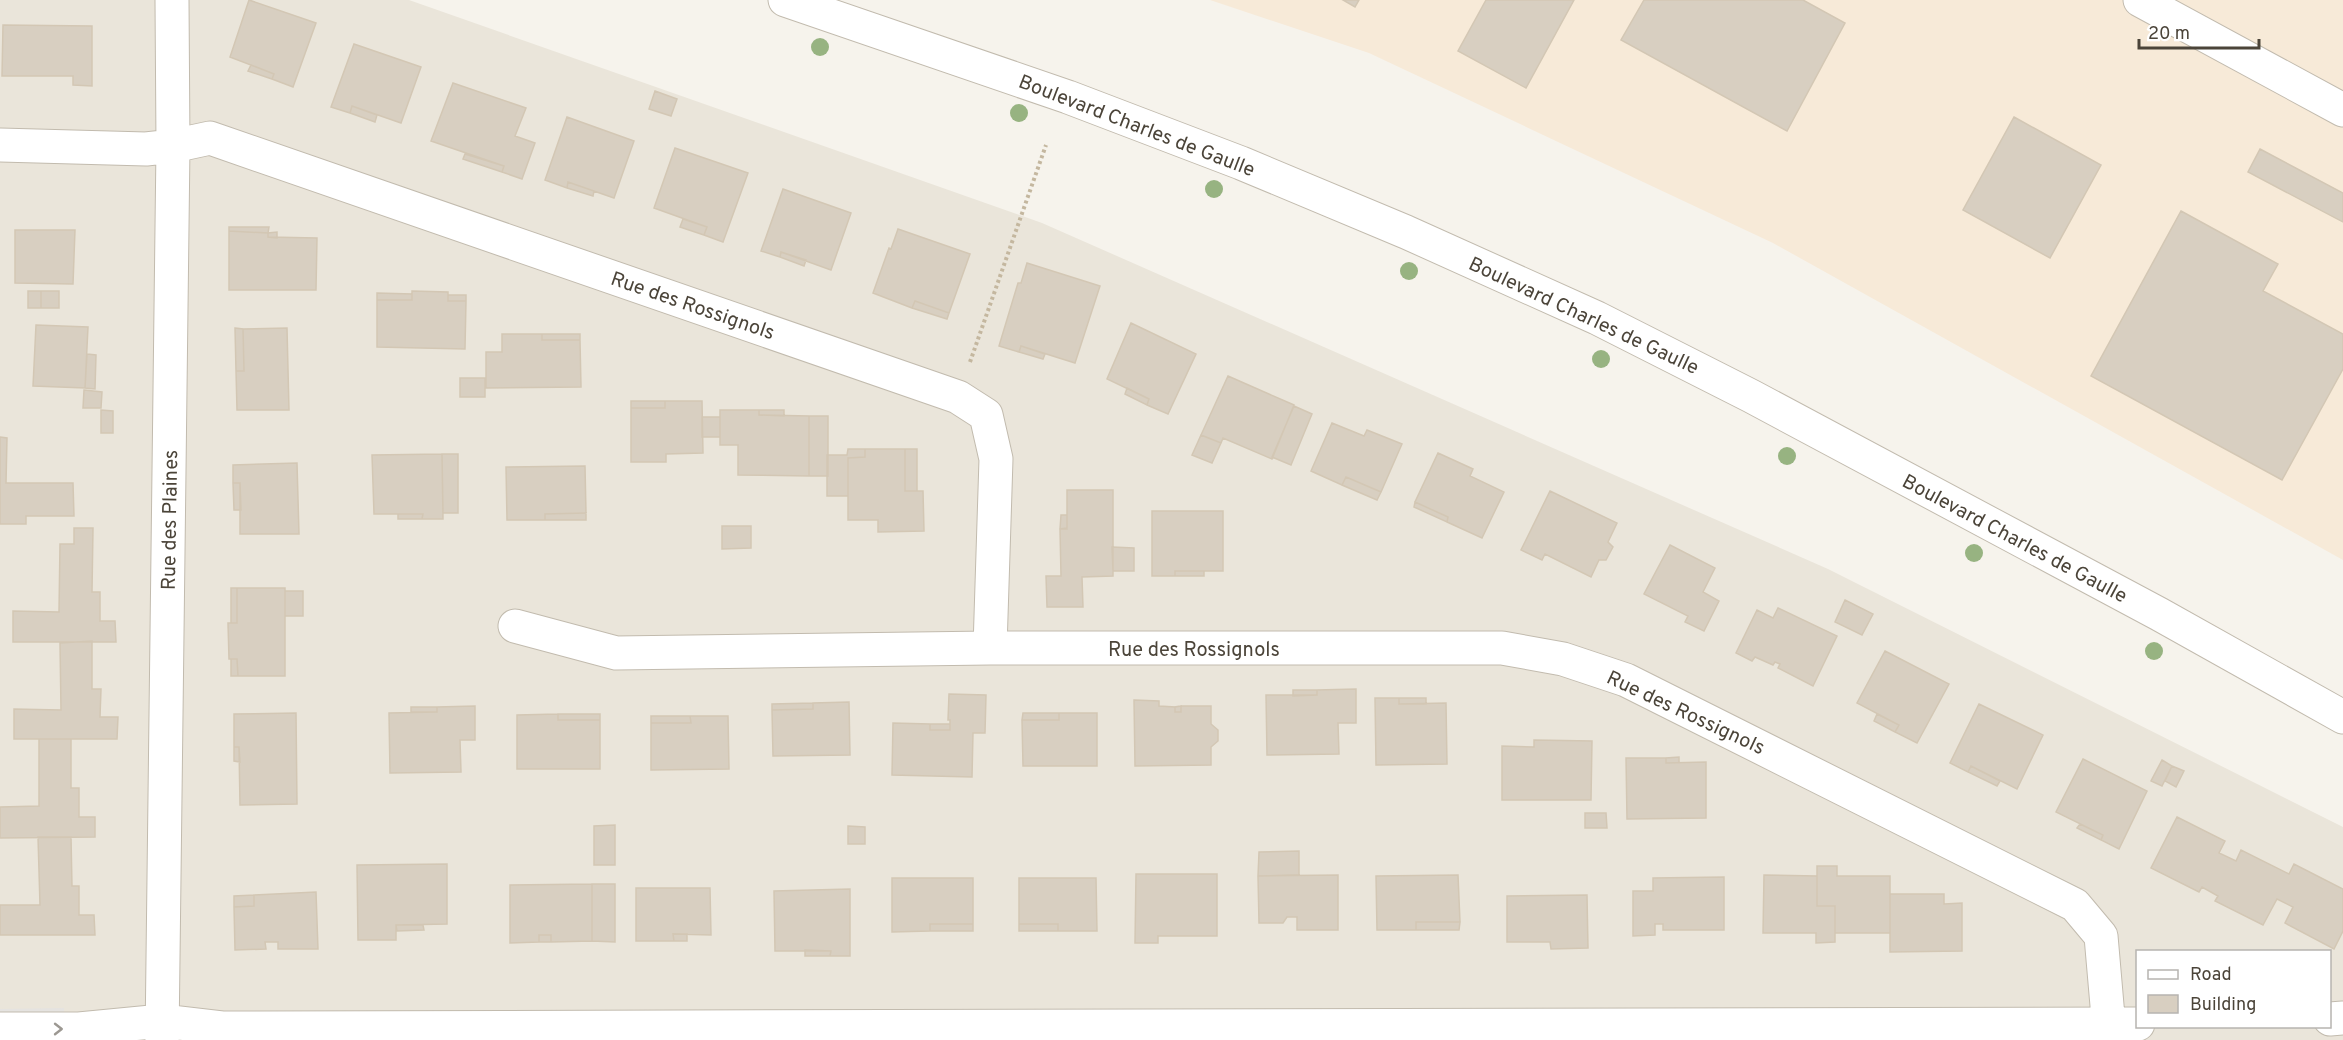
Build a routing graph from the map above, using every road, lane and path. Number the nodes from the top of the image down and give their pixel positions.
1 (172, 0) edge
2 (785, 0) edge
3 (2140, 0) edge
4 (2343, 110) edge
5 (0, 145) edge
6 (1046, 145) dead end
7 (173, 146) junction
8 (958, 397) junction
9 (515, 626) dead end
10 (990, 648) junction
11 (2343, 717) edge
12 (0, 1029) edge
13 (162, 1030) edge
14 (2119, 1030) edge
15 (949, 1033) edge

1 - 7 street, Rue des Plaines
2 - 11 street, Boulevard Charles de Gaulle
3 - 4 street
5 - 7 street, Rue des Rossignols
6 - 8 path
7 - 8 street, Rue des Rossignols
7 - 13 street, Rue des Plaines
8 - 10 street, Rue des Rossignols
9 - 10 street, Rue des Rossignols
10 - 14 street, Rue des Rossignols
12 -> 13 street
13 - 15 street
14 - 15 street

